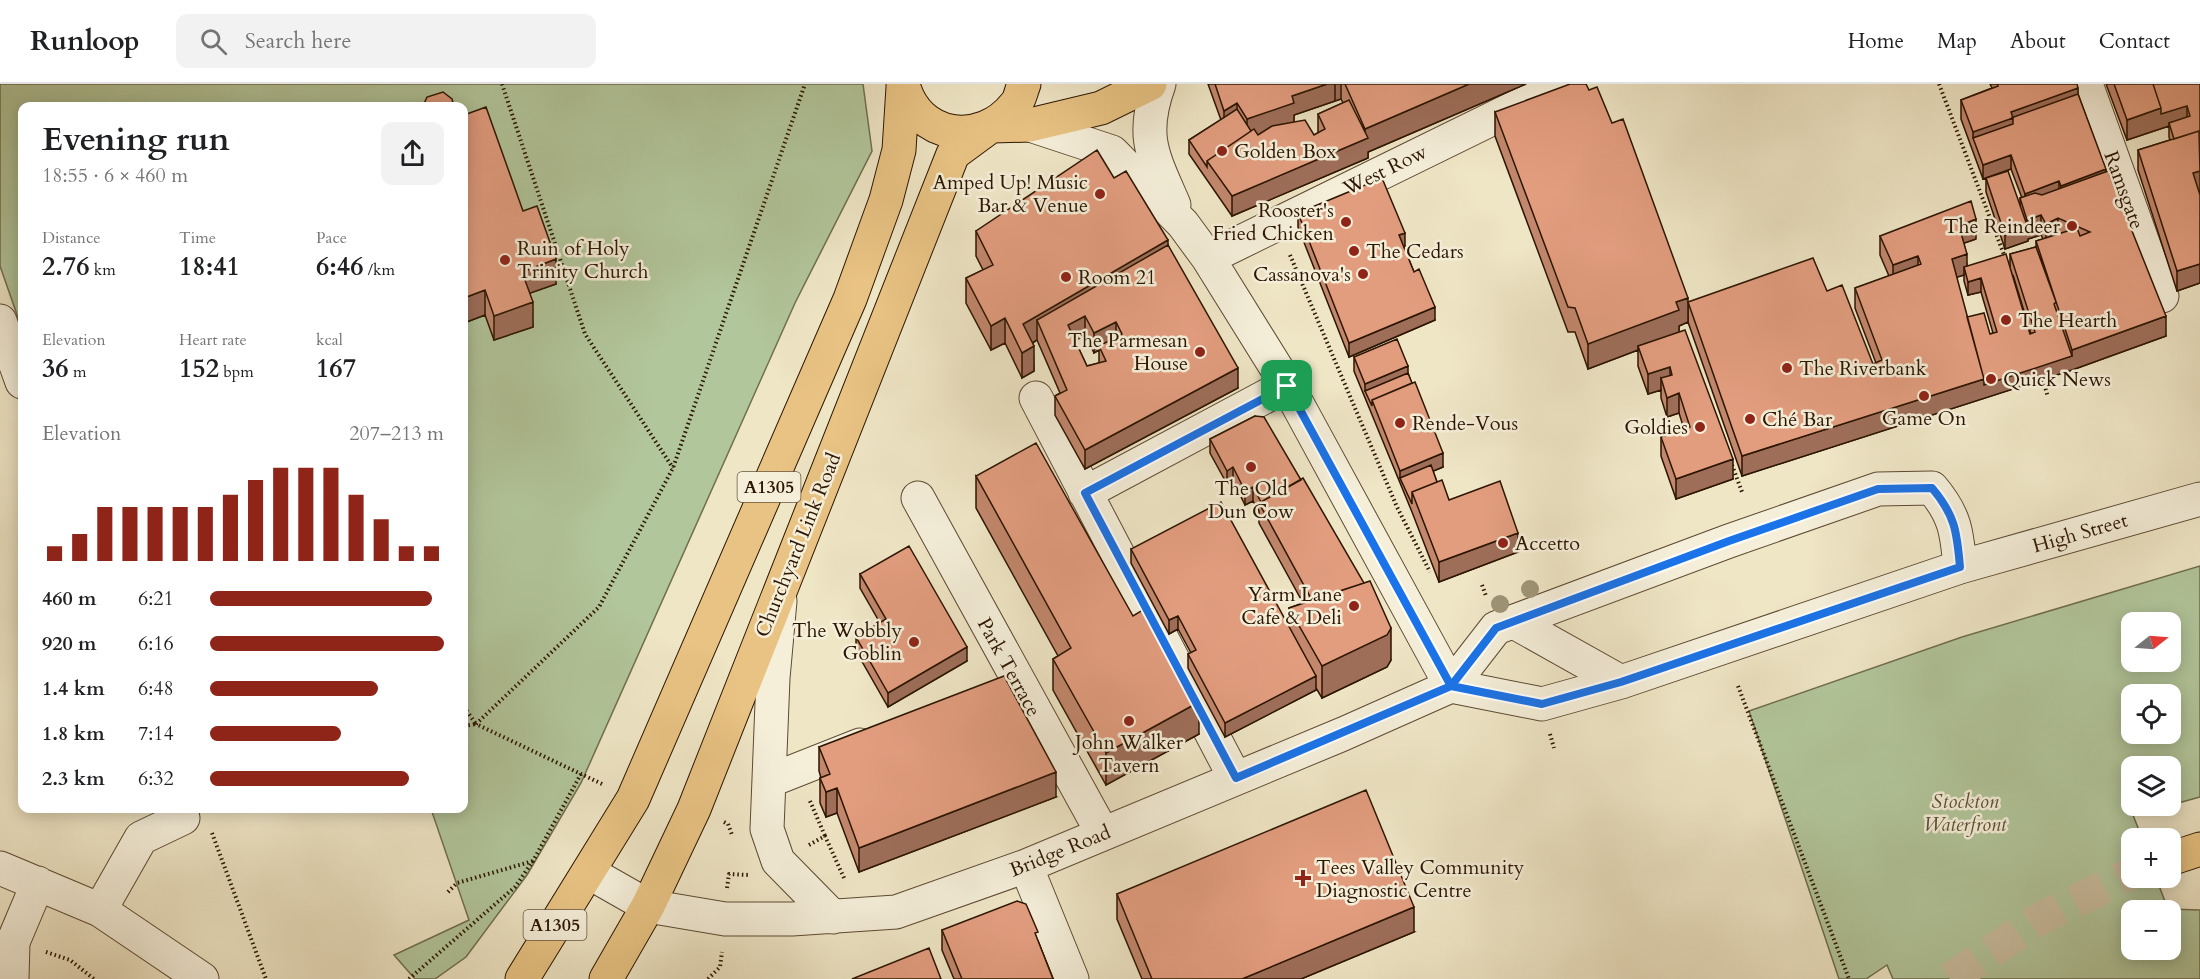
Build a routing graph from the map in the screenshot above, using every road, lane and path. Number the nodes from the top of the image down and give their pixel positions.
1 (502, 84) edge
2 (805, 84) edge
3 (1024, 84) edge
4 (1150, 84) edge
5 (1159, 84) edge
6 (1563, 84) edge
7 (1939, 84) edge
8 (2086, 84) edge
9 (903, 85) edge
10 (1030, 125) junction
11 (990, 127) junction
12 (1276, 223) junction
13 (1183, 224) junction
14 (1208, 258) junction
15 (2007, 264) edge
16 (2162, 296) dead end
17 (0, 321) edge
18 (18, 371) edge
19 (2043, 380) edge
20 (1287, 386) junction
21 (2048, 397) dead end
22 (1036, 398) dead end
23 (1729, 457) edge
24 (673, 468) junction
25 (1742, 492) dead end
26 (1085, 493) junction
27 (918, 498) dead end
28 (2200, 499) edge
29 (1960, 567) junction
30 (1431, 574) dead end
31 (782, 587) junction
32 (1514, 622) junction
33 (1626, 681) junction
34 (1451, 686) junction
35 (1738, 686) dead end
36 (468, 713) edge
37 (476, 724) junction
38 (468, 725) edge
39 (885, 735) edge
40 (1236, 778) junction
41 (769, 781) junction
42 (183, 818) joint
43 (1102, 834) junction
44 (2200, 849) edge
45 (2181, 855) edge
46 (533, 861) junction
47 (1026, 866) junction
48 (0, 868) edge
49 (590, 873) junction
50 (38, 883) junction
51 (448, 892) dead end
52 (648, 906) junction
53 (100, 910) junction
54 (833, 917) junction
55 (13, 942) junction
56 (1849, 978) edge
57 (12, 979) edge
58 (94, 979) edge
59 (202, 979) edge
60 (266, 979) edge
61 (409, 979) edge
62 (522, 979) edge
63 (606, 979) edge
64 (1072, 979) edge

1 - 24 path
2 - 24 path
3 - 11 main road, A1305
4 - 10 main road, A1305
5 - 13 street
6 - 12 street, West Row
7 - 15 path
8 - 16 street, Ramsgate
9 - 11 main road, A1305
9 - 49 main road, A1305
10 - 11 main road, A1305
10 - 13 street
11 - 31 main road, Churchyard Link Road / A1305
12 - 14 street, West Row
12 - 30 path
13 - 14 street
14 - 20 street
17 - 18 street
19 - 21 path
20 - 26 street
20 - 34 street
22 - 26 street
23 - 25 path
24 - 37 path
26 - 40 street
27 - 43 street, Park Terrace
28 - 29 street, High Street
29 - 32 street
29 - 33 street, High Street
31 - 41 street
31 - 52 main road, Churchyard Link Road / A1305
32 - 33 street
32 - 34 street
33 - 34 street, High Street
34 - 40 street, Bridge Road
35 - 56 path
36 - 37 path
37 - 38 path
37 - 46 path
39 - 41 street
40 - 43 street, Bridge Road
41 - 54 street
42 - 53 street
42 - 60 path
43 - 47 street, Bridge Road
44 - 45 main road
46 - 51 path
46 - 61 path
47 - 54 street, Bridge Road
47 - 64 street
48 - 50 street
49 - 52 street, Bridge Road
49 - 62 main road, A1305
50 - 53 street
50 - 55 street
52 - 54 street, Bridge Road
52 - 63 main road, A1305
53 - 59 street
55 - 57 street
55 - 58 path

